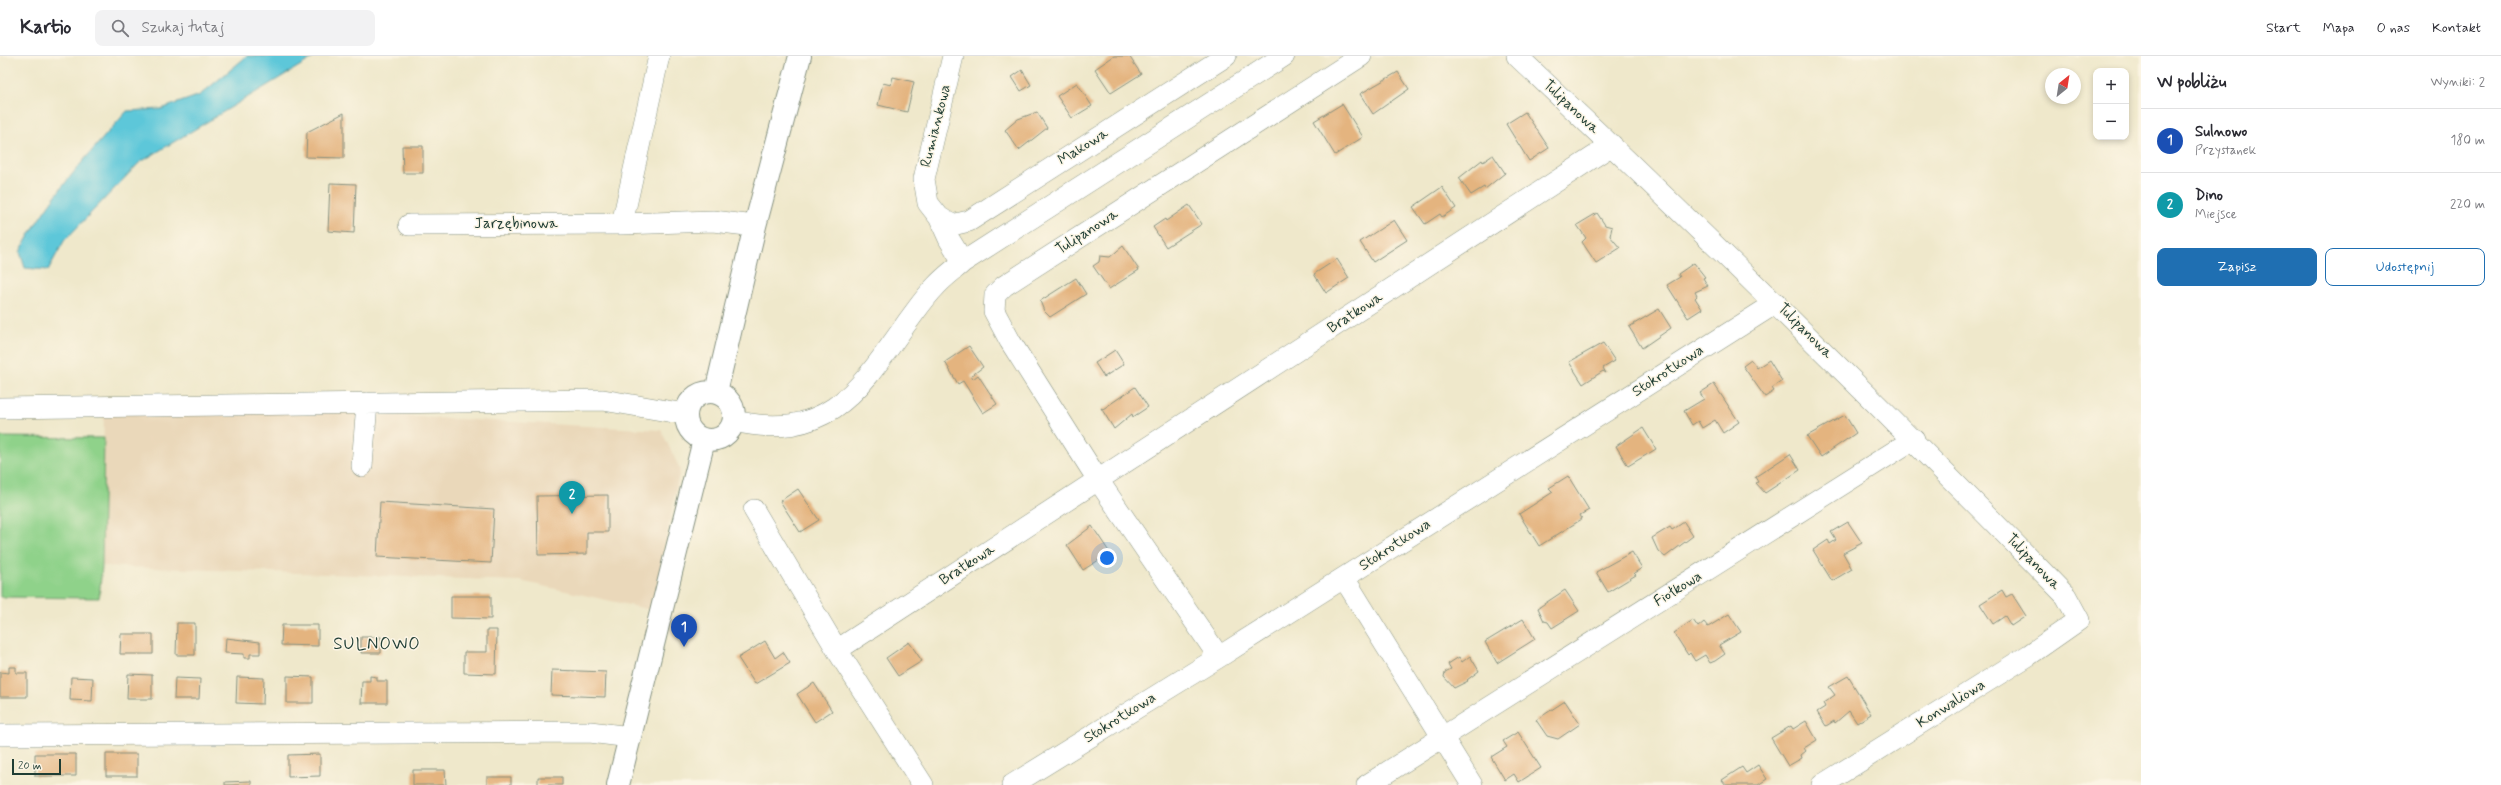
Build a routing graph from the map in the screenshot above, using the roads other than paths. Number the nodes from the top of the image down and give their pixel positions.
1 (659, 56) edge
2 (800, 56) edge
3 (953, 56) edge
4 (1226, 56) edge
5 (1284, 56) edge
6 (1361, 56) edge
7 (1516, 56) edge
8 (1612, 145) junction
9 (939, 217) junction
10 (622, 224) junction
11 (409, 225) dead end
12 (755, 226) junction
13 (964, 262) junction
14 (1776, 303) junction
15 (716, 392) junction
16 (367, 404) junction
17 (0, 408) edge
18 (685, 414) junction
19 (734, 421) junction
20 (1914, 439) junction
21 (704, 440) junction
22 (362, 466) dead end
23 (1098, 480) junction
24 (754, 510) dead end
25 (1344, 578) junction
26 (2079, 620) joint
27 (837, 650) junction
28 (1219, 657) junction
29 (0, 735) edge
30 (630, 736) junction
31 (1442, 738) junction
32 (618, 785) edge
33 (923, 785) edge
34 (1012, 785) edge
35 (1367, 785) edge
36 (1472, 785) edge
37 (1822, 785) edge

1 - 10 street
2 - 12 main road
3 - 9 street, Rumiankowa
4 - 9 street, Makowa
5 - 13 street
6 - 23 street, Tulipanowa
7 - 8 street, Tulipanowa
8 - 14 street, Tulipanowa
8 - 23 street, Bratkowa
9 - 13 street, Rumiankowa
10 - 11 street, Jarzębinowa
10 - 12 street, Jarzębinowa
12 - 15 main road
13 - 19 street
14 - 20 street, Tulipanowa
14 - 25 street, Stokrotkowa
15 - 18 main road
15 - 19 main road
16 - 17 street
16 - 18 street
16 - 22 street
18 - 21 main road
19 - 21 main road
20 - 26 street, Tulipanowa
20 - 31 street, Fiołkowa
21 - 30 main road
23 - 27 street, Bratkowa
23 - 28 street
24 - 27 street
25 - 28 street, Stokrotkowa
25 - 31 street
26 - 37 street, Konwaliowa
27 - 33 street
28 - 34 street, Stokrotkowa
29 - 30 street
30 - 32 main road
31 - 35 street, Fiołkowa
31 - 36 street

